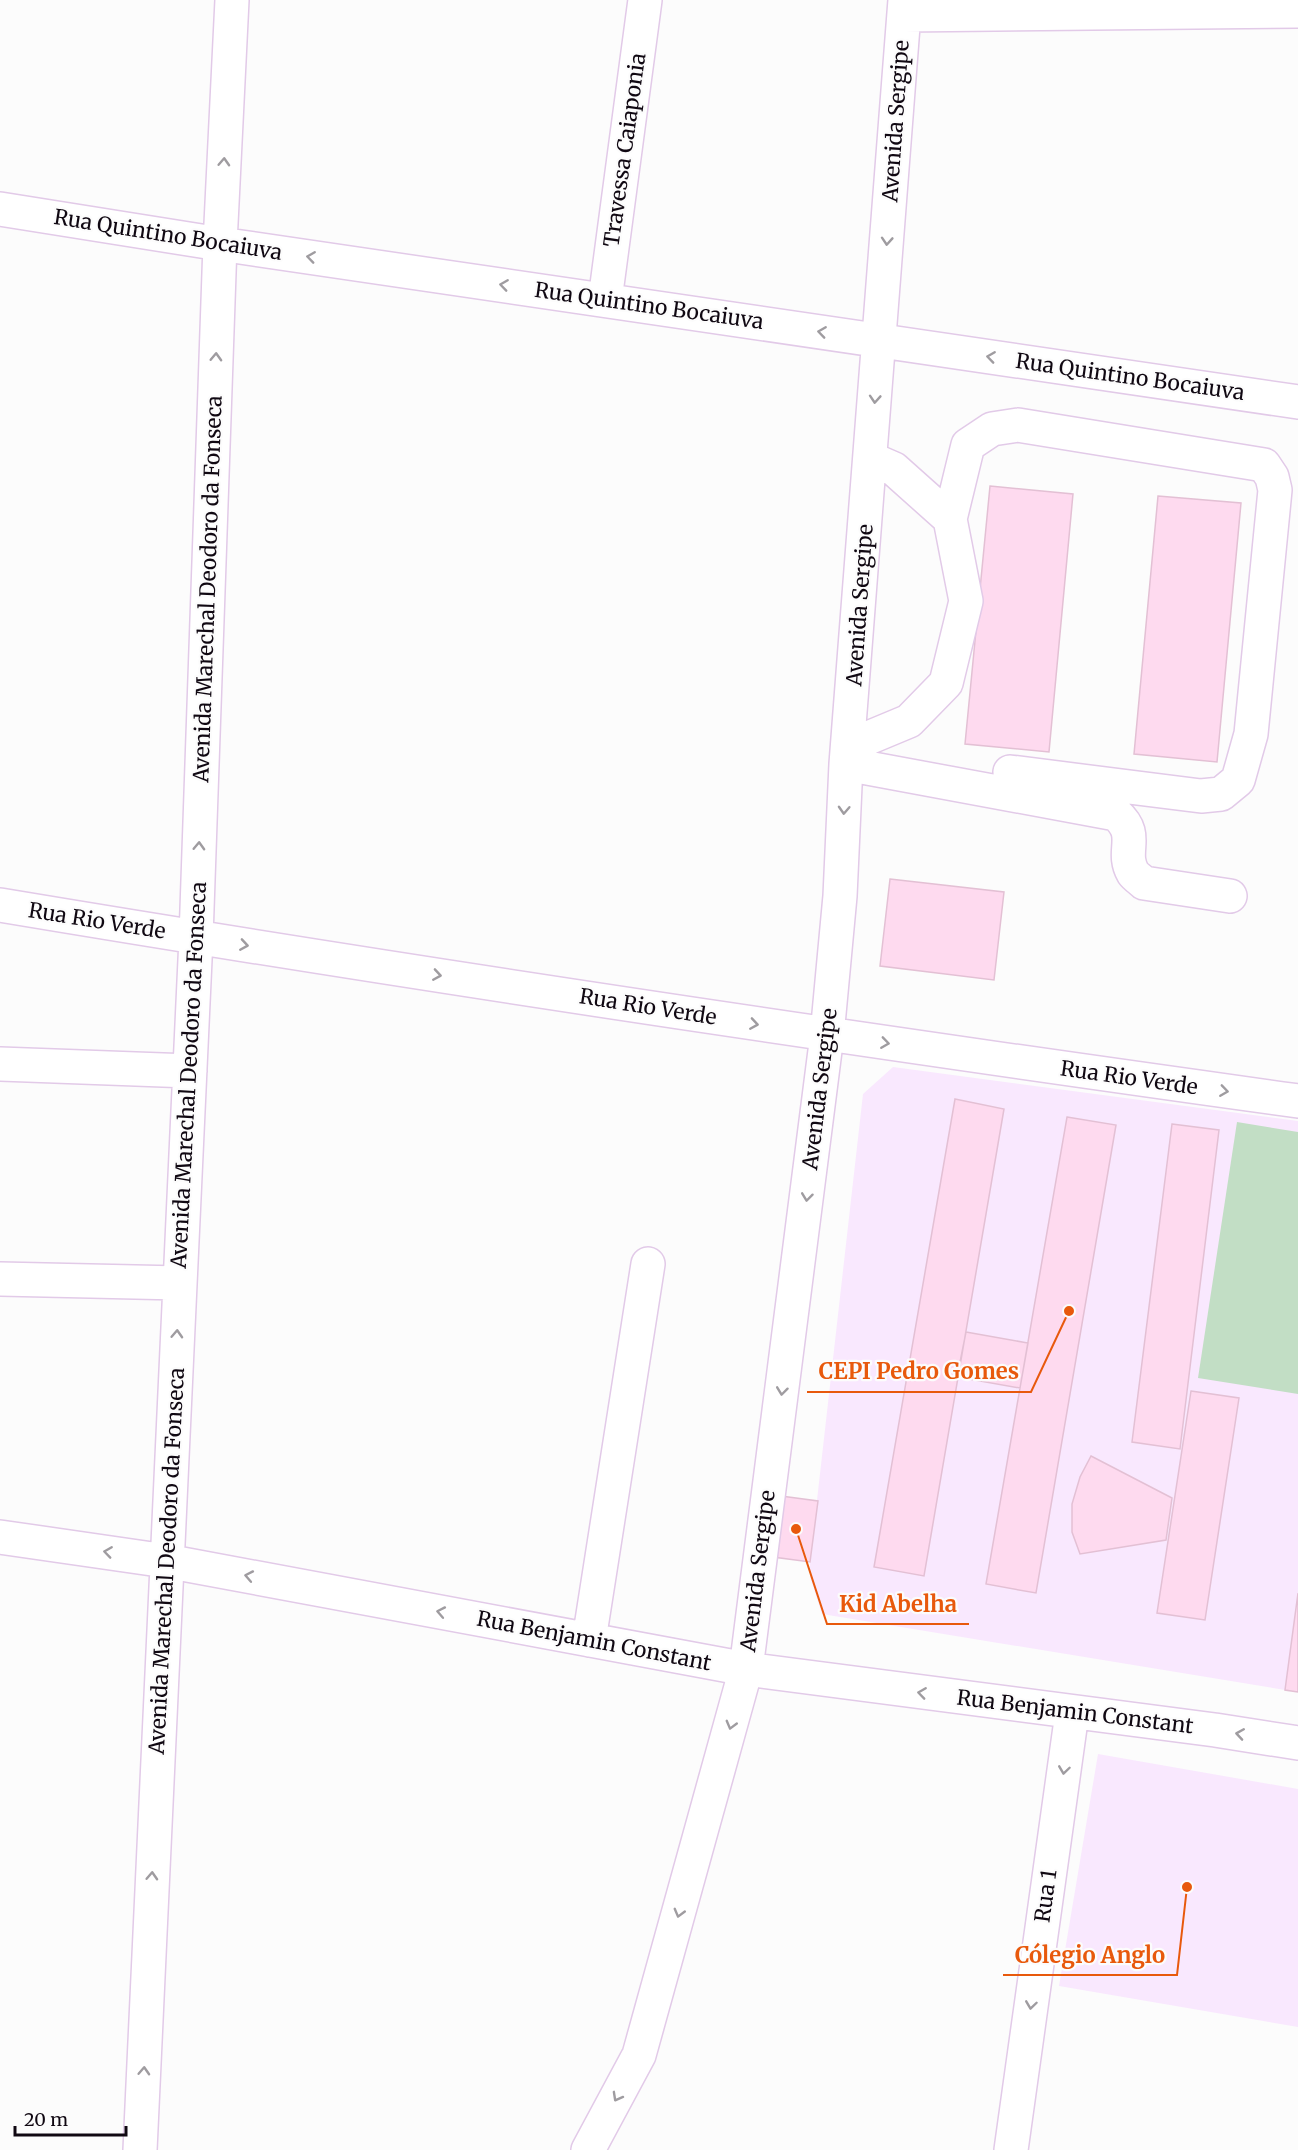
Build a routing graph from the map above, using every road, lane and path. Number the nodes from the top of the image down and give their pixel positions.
1 (232, 0) edge
2 (645, 0) edge
3 (905, 8) edge
4 (1298, 12) edge
5 (0, 209) edge
6 (220, 244) junction
7 (605, 300) junction
8 (879, 340) junction
9 (1298, 402) edge
10 (871, 459) junction
11 (950, 519) junction
12 (848, 755) junction
13 (1010, 772) dead end
14 (1230, 896) dead end
15 (0, 905) edge
16 (196, 938) junction
17 (827, 1035) junction
18 (0, 1064) edge
19 (189, 1071) junction
20 (1298, 1101) edge
21 (648, 1264) dead end
22 (0, 1280) edge
23 (180, 1283) junction
24 (0, 1537) edge
25 (166, 1561) junction
26 (589, 1640) junction
27 (746, 1669) junction
28 (1072, 1713) junction
29 (1298, 1743) edge
30 (140, 2150) edge
31 (588, 2150) edge
32 (1011, 2150) edge

6 -> 1 street, Avenida Marechal Deodoro da Fonseca
2 - 7 street, Travessa Caiaponia
3 - 4 street
3 -> 8 street, Avenida Sergipe
5 - 6 street, Rua Quintino Bocaiuva
7 -> 6 street, Rua Quintino Bocaiuva
16 -> 6 street, Avenida Marechal Deodoro da Fonseca
8 -> 7 street, Rua Quintino Bocaiuva
9 -> 8 street, Rua Quintino Bocaiuva
8 -> 10 street, Avenida Sergipe
10 - 11 street
10 - 12 street, Avenida Sergipe
11 - 12 street
11 - 13 street
12 - 14 street
12 -> 17 street, Avenida Sergipe
15 - 16 street, Rua Rio Verde
16 -> 17 street, Rua Rio Verde
16 - 19 street, Avenida Marechal Deodoro da Fonseca
17 -> 20 street, Rua Rio Verde
17 -> 27 street, Avenida Sergipe
18 - 19 street
19 - 23 street, Avenida Marechal Deodoro da Fonseca
21 - 26 street
22 - 23 street
25 -> 23 street, Avenida Marechal Deodoro da Fonseca
25 -> 24 street, Rua Benjamin Constant
26 -> 25 street, Rua Benjamin Constant
30 -> 25 street, Avenida Marechal Deodoro da Fonseca
26 - 27 street, Rua Benjamin Constant
28 -> 27 street, Rua Benjamin Constant
27 -> 31 street, Avenida Sergipe
29 -> 28 street, Rua Benjamin Constant
28 -> 32 street, Rua 1

